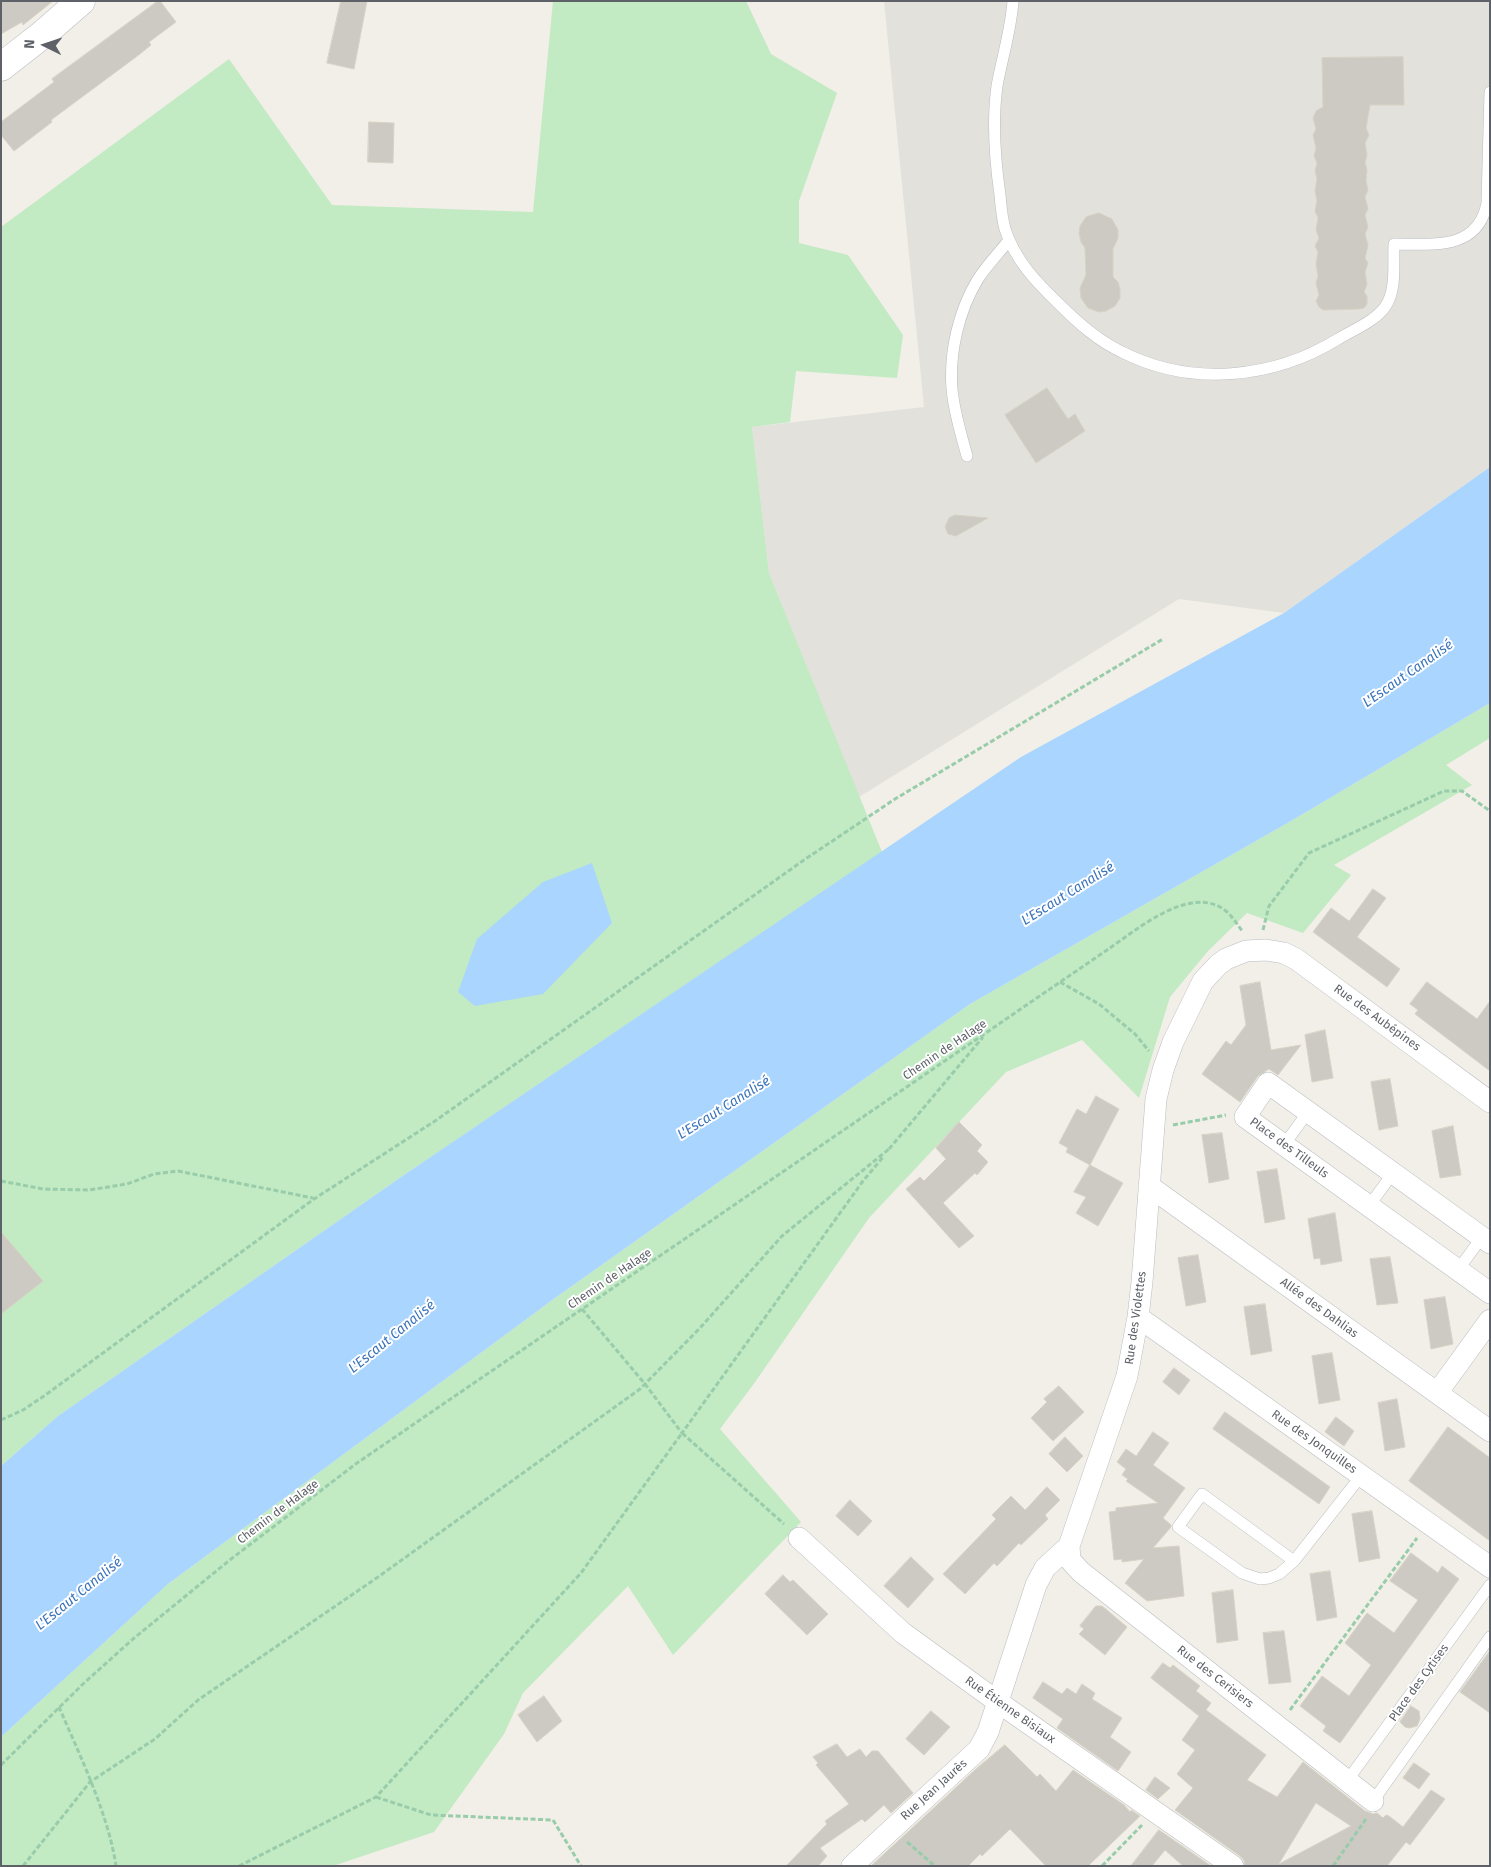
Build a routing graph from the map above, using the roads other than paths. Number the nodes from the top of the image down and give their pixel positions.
1 (81, 1) edge
2 (1013, 1) edge
3 (1, 67) edge
4 (1490, 92) edge
5 (1010, 240) junction
6 (967, 456) dead end
7 (1258, 950) joint
8 (1490, 1102) edge
9 (1308, 1112) junction
10 (1284, 1145) junction
11 (1393, 1173) junction
12 (1149, 1186) junction
13 (1369, 1206) junction
14 (1486, 1240) edge
15 (1458, 1270) junction
16 (1490, 1293) edge
17 (1138, 1317) junction
18 (1490, 1320) edge
19 (1438, 1393) junction
20 (1490, 1431) edge
21 (1360, 1476) junction
22 (799, 1538) road end
23 (1069, 1546) junction
24 (1294, 1561) junction
25 (1490, 1567) edge
26 (1490, 1585) edge
27 (1490, 1637) edge
28 (998, 1702) junction
29 (1347, 1781) junction
30 (1373, 1801) joint
31 (852, 1866) edge
32 (1233, 1866) edge

1 - 3 street
2 - 5 lane
4 - 5 lane
5 - 6 lane
7 - 8 street, Rue des Aubépines
7 - 12 street, Rue des Violettes
9 - 10 lane
9 - 10 street, Place des Tilleuls
9 - 11 street, Place des Tilleuls
10 - 13 street, Place des Tilleuls
11 - 13 lane
11 - 14 street, Place des Tilleuls
12 - 17 street, Rue des Violettes
12 - 19 street, Allée des Dahlias
13 - 15 street, Place des Tilleuls
14 - 15 lane
15 - 16 street, Place des Tilleuls
17 - 21 street, Rue des Jonquilles
17 - 23 street, Rue des Violettes
18 - 19 street
19 - 20 street, Allée des Dahlias
21 - 24 lane
21 - 25 street, Rue des Jonquilles
22 - 28 street, Rue Étienne Bisiaux
23 - 28 street, Rue des Violettes
23 - 29 street, Rue des Cerisiers
24 - 24 lane
26 - 29 lane, Place des Cytises
27 - 30 lane
28 - 31 street, Rue Jean Jaurès
28 - 32 street, Rue Étienne Bisiaux
29 - 30 street, Rue des Cerisiers

